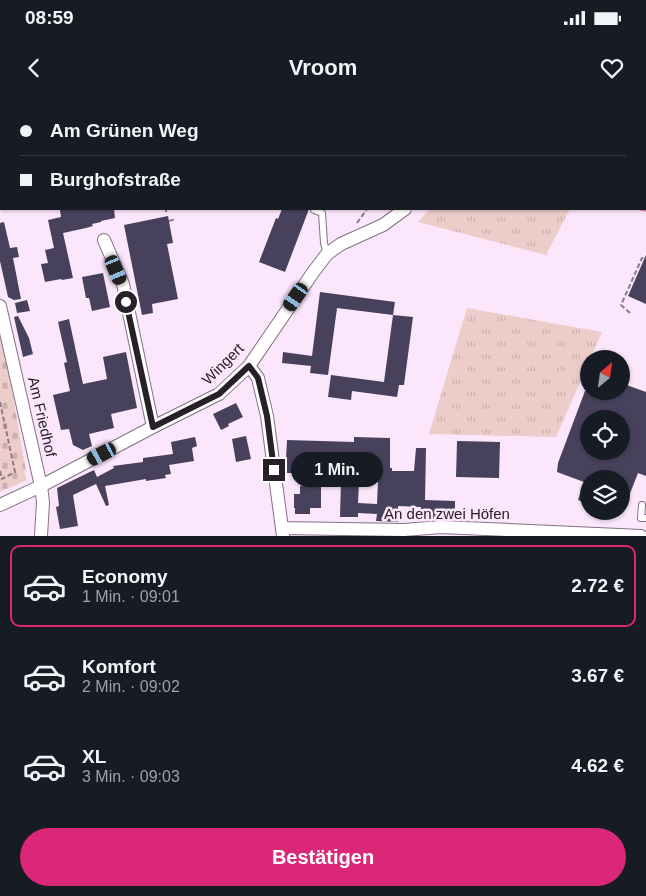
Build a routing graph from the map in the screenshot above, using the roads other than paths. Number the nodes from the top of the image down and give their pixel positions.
1 (401, 210) edge
2 (323, 211) edge
3 (104, 240) dead end
4 (327, 254) junction
5 (0, 306) edge
6 (249, 366) junction
7 (153, 427) junction
8 (41, 486) junction
9 (0, 505) edge
10 (642, 505) dead end
11 (646, 518) edge
12 (283, 532) edge
13 (41, 536) edge
14 (632, 536) edge
15 (641, 536) edge

1 - 4 street, Wingert
2 - 4 lane
3 - 7 street
4 - 6 street, Wingert
5 - 8 street, Am Friedhof
6 - 7 street, Wingert
6 - 12 street
7 - 8 street, Wingert
8 - 9 street, Wingert
8 - 13 street, Am Friedhof
10 - 11 lane
12 - 14 street, An den zwei Höfen
14 - 15 street, An den zwei Höfen

